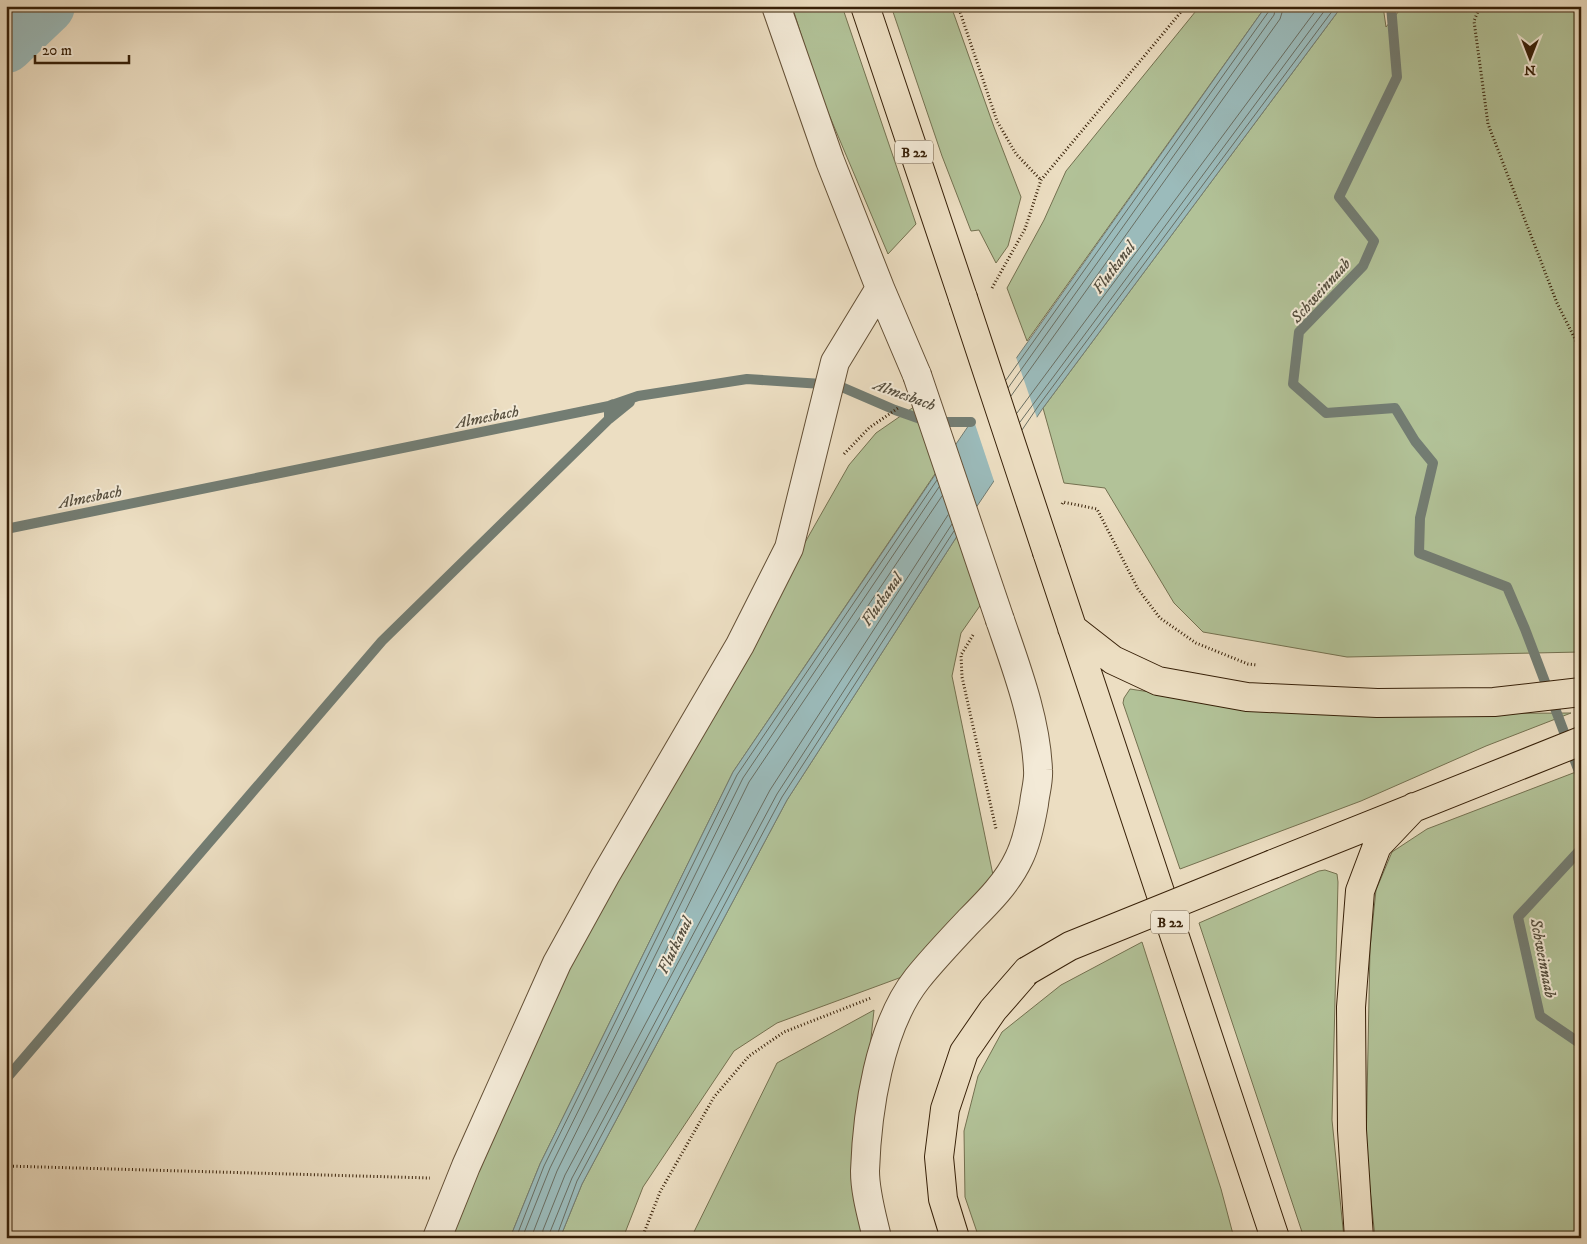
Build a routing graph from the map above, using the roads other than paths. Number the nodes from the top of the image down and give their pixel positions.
1 (776, 6) edge
2 (865, 6) edge
3 (880, 288) junction
4 (1072, 628) junction
5 (1581, 692) edge
6 (1581, 741) edge
7 (1414, 807) junction
8 (1246, 1150) junction
9 (436, 1238) edge
10 (877, 1238) edge
11 (955, 1238) edge
12 (1259, 1238) edge
13 (1275, 1238) edge
14 (1359, 1238) edge

1 - 3 lane
2 - 4 main road, B 22, bridge
3 - 9 lane
3 - 10 lane, bridge
4 - 5 main road
4 - 8 main road, B 22
6 - 7 main road
7 - 11 main road, bridge
7 - 14 main road
8 - 12 main road
8 - 13 main road, B 22

